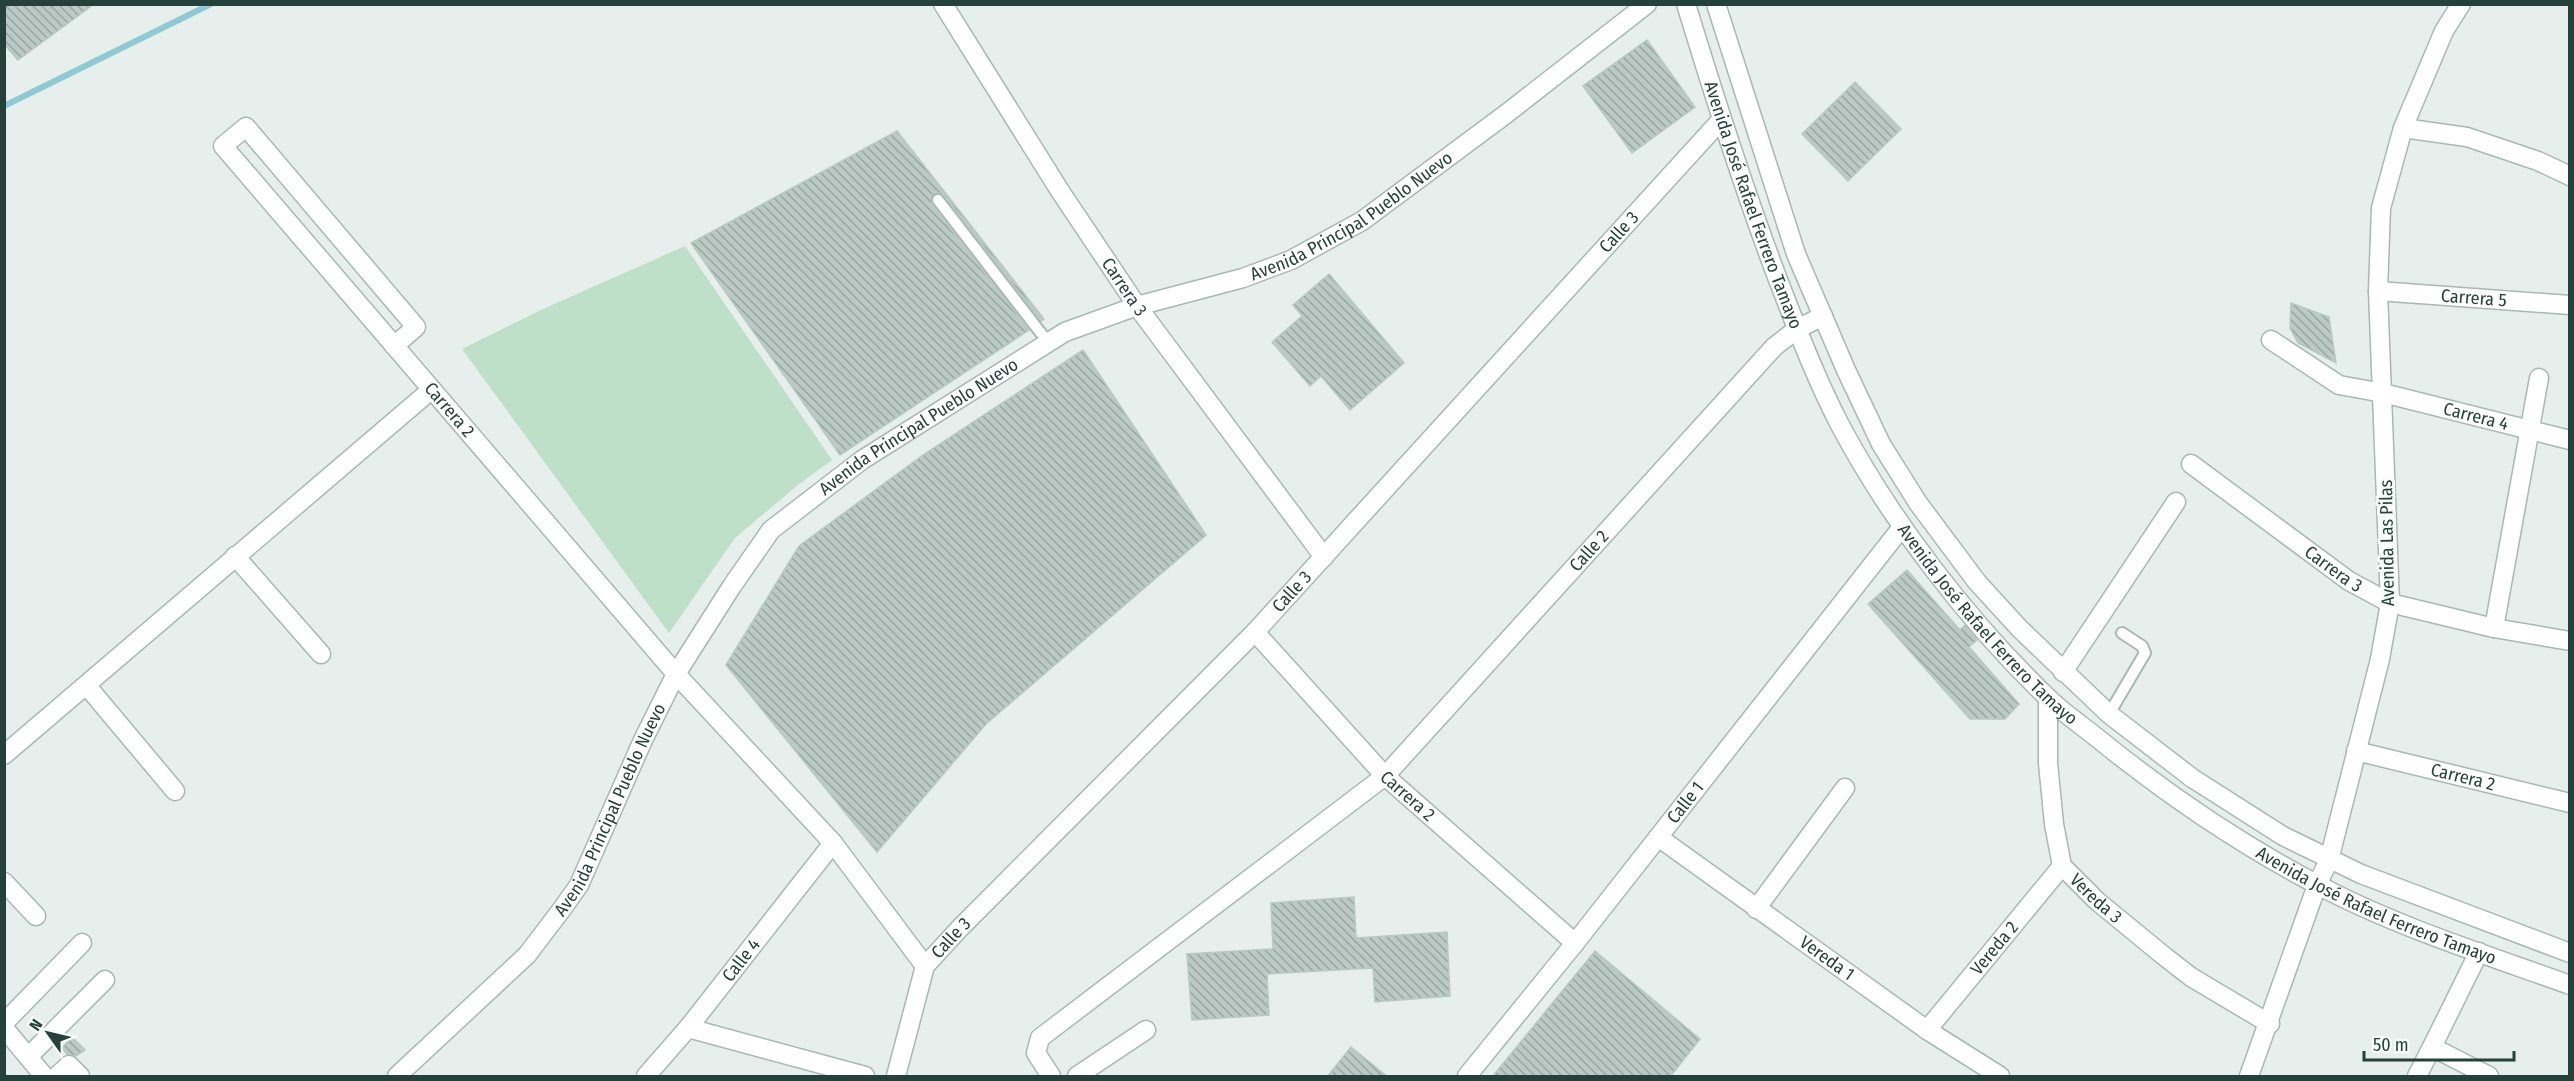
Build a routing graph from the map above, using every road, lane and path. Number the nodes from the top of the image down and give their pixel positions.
1 (942, 4) edge
2 (1647, 4) edge
3 (1686, 4) edge
4 (1716, 4) edge
5 (2461, 4) edge
6 (1721, 120) junction
7 (2403, 128) junction
8 (2570, 176) edge
9 (938, 200) dead end
10 (2378, 291) junction
11 (2570, 305) edge
12 (1137, 306) junction
13 (1823, 316) junction
14 (1797, 329) junction
15 (2271, 340) dead end
16 (1047, 341) junction
17 (394, 346) junction
18 (2539, 378) dead end
19 (431, 390) junction
20 (2383, 393) junction
21 (2529, 431) junction
22 (2570, 440) edge
23 (2191, 464) dead end
24 (2176, 502) dead end
25 (1902, 528) junction
26 (235, 556) junction
27 (1324, 557) junction
28 (2390, 603) junction
29 (2494, 628) junction
30 (1255, 632) junction
31 (2122, 633) dead end
32 (2570, 641) edge
33 (321, 654) dead end
34 (2063, 672) junction
35 (676, 674) junction
36 (87, 686) junction
37 (2048, 698) junction
38 (2109, 714) junction
39 (2356, 751) junction
40 (4, 754) edge
41 (1385, 776) junction
42 (1845, 788) dead end
43 (176, 791) dead end
44 (2570, 803) edge
45 (1658, 837) junction
46 (833, 843) junction
47 (2330, 860) junction
48 (2062, 866) junction
49 (4, 882) edge
50 (2318, 885) junction
51 (1756, 909) junction
52 (36, 916) dead end
53 (82, 943) dead end
54 (1575, 943) junction
55 (2479, 952) junction
56 (2570, 953) edge
57 (925, 966) junction
58 (105, 980) dead end
59 (2570, 985) edge
60 (4, 1023) edge
61 (2270, 1024) junction
62 (4, 1028) edge
63 (688, 1028) junction
64 (1146, 1030) dead end
65 (1927, 1030) junction
66 (2432, 1047) junction
67 (28, 1057) junction
68 (44, 1077) edge
69 (57, 1077) edge
70 (80, 1077) edge
71 (397, 1077) edge
72 (646, 1077) edge
73 (865, 1077) edge
74 (896, 1077) edge
75 (1051, 1077) edge
76 (1077, 1077) edge
77 (1467, 1077) edge
78 (2000, 1077) edge
79 (2249, 1077) edge
80 (2417, 1077) edge
81 (2489, 1077) edge

1 - 12 street, Carrera 3
2 - 12 street, Avenida Principal Pueblo Nuevo
3 - 6 street, Avenida José Rafael Ferrero Tamayo
4 - 13 street, Avenida José Rafael Ferrero Tamayo
5 - 7 street, Avenida Las Pilas
6 - 14 street, Avenida José Rafael Ferrero Tamayo
6 - 27 street, Calle 3
7 - 8 street
7 - 10 street, Avenida Las Pilas
9 - 16 lane
10 - 11 street, Carrera 5
10 - 20 street, Avenida Las Pilas
12 - 16 street, Avenida Principal Pueblo Nuevo
12 - 27 street, Carrera 3
13 - 14 street, Calle 2
13 - 34 street, Avenida José Rafael Ferrero Tamayo
14 - 25 street, Avenida José Rafael Ferrero Tamayo
14 - 41 street, Calle 2
15 - 20 street, Carrera 4
16 - 35 street, Avenida Principal Pueblo Nuevo
17 - 17 street, Carrera 2
17 - 19 street, Carrera 2
18 - 21 street
19 - 26 street
19 - 35 street, Carrera 2
20 - 21 street, Carrera 4
20 - 28 street, Avenida Las Pilas
21 - 22 street, Carrera 4
21 - 29 street
23 - 28 street, Carrera 3
24 - 34 street
25 - 37 street, Avenida José Rafael Ferrero Tamayo
25 - 45 street, Calle 1
26 - 33 street
26 - 36 street
27 - 30 street, Calle 3
28 - 29 street, Carrera 3
28 - 39 street, Avenida Las Pilas
29 - 32 street, Carrera 3
30 - 41 street, Carrera 2
30 - 57 street, Calle 3
31 - 38 lane
34 - 38 street, Avenida José Rafael Ferrero Tamayo
35 - 46 street, Carrera 2
35 - 71 street, Avenida Principal Pueblo Nuevo
36 - 40 street
36 - 43 street
37 - 48 street, Vereda 3
37 - 50 street, Avenida José Rafael Ferrero Tamayo
38 - 47 street, Avenida José Rafael Ferrero Tamayo
39 - 44 street, Carrera 2
39 - 47 street, Avenida Las Pilas
41 - 54 street, Carrera 2
41 - 75 street, Calle 2
42 - 51 street
45 - 51 street, Vereda 1
45 - 54 street, Calle 1
46 - 57 street, Carrera 2
46 - 63 street, Calle 4
47 - 50 street, Avenida Las Pilas
47 - 56 street, Avenida José Rafael Ferrero Tamayo
48 - 61 street, Vereda 3
48 - 65 street, Vereda 2
49 - 52 street
50 - 55 street, Avenida José Rafael Ferrero Tamayo
50 - 61 street, Avenida Las Pilas
51 - 65 street, Vereda 1
53 - 60 street
54 - 77 street, Calle 1
55 - 59 street, Avenida José Rafael Ferrero Tamayo
55 - 66 street
57 - 74 street, Calle 3
58 - 67 street
61 - 79 street, Avenida Las Pilas
62 - 67 street
63 - 72 street, Calle 4
63 - 73 street
64 - 76 street
65 - 78 street, Vereda 1
66 - 80 street
66 - 81 street
67 - 68 street
69 - 70 street

